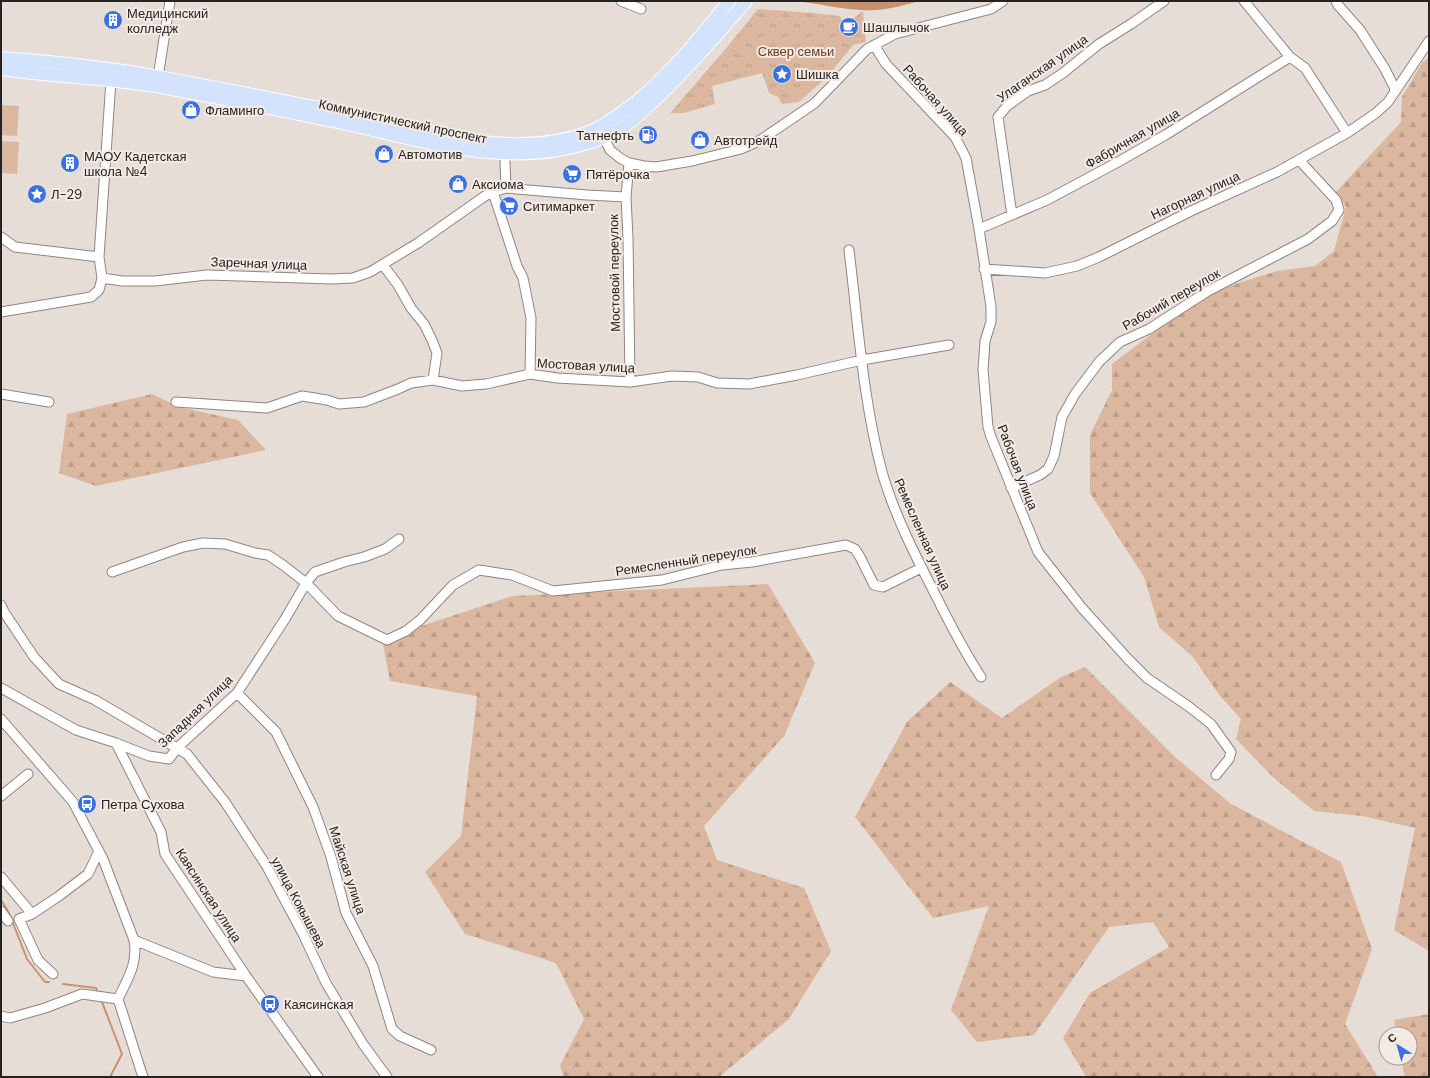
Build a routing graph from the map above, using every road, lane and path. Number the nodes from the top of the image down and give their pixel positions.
1 (170, 1) edge
2 (621, 1) edge
3 (729, 1) edge
4 (1003, 1) edge
5 (1164, 1) edge
6 (1244, 1) edge
7 (1336, 1) edge
8 (745, 2) edge
9 (641, 9) dead end
10 (1429, 41) edge
11 (874, 45) junction
12 (1290, 57) junction
13 (1, 58) edge
14 (1, 69) edge
15 (158, 76) junction
16 (111, 80) junction
17 (1395, 89) junction
18 (601, 132) junction
19 (1347, 133) junction
20 (1299, 160) junction
21 (505, 162) dead end
22 (629, 163) junction
23 (506, 188) junction
24 (493, 192) junction
25 (626, 197) junction
26 (1012, 215) junction
27 (979, 229) junction
28 (1, 237) edge
29 (848, 250) dead end
30 (99, 257) junction
31 (383, 265) junction
32 (984, 269) junction
33 (102, 278) junction
34 (1, 312) edge
35 (949, 345) dead end
36 (862, 360) junction
37 (530, 374) junction
38 (433, 380) junction
39 (630, 382) junction
40 (1, 394) edge
41 (49, 402) dead end
42 (176, 402) dead end
43 (1011, 488) junction
44 (399, 539) dead end
45 (921, 568) junction
46 (112, 572) dead end
47 (306, 584) junction
48 (1, 606) edge
49 (980, 677) dead end
50 (1, 688) edge
51 (236, 693) junction
52 (1, 719) edge
53 (116, 743) junction
54 (176, 748) junction
55 (28, 774) dead end
56 (1216, 775) dead end
57 (1, 796) edge
58 (99, 851) junction
59 (1, 877) edge
60 (1, 911) edge
61 (32, 914) junction
62 (8, 921) dead end
63 (134, 940) junction
64 (53, 974) dead end
65 (246, 976) junction
66 (118, 999) junction
67 (1, 1016) edge
68 (431, 1050) dead end
69 (143, 1077) edge
70 (318, 1077) edge
71 (387, 1077) edge

1 - 15 street
2 - 9 street
3 - 18 main road, Коммунистический проспект
4 - 11 street
5 - 26 street, Улаганская улица
6 - 12 street
7 - 17 street
8 - 18 main road, Коммунистический проспект
10 - 17 street, Нагорная улица
11 - 22 street
11 - 27 street, Рабочая улица
12 - 19 street
12 - 26 street, Фабричная улица
13 - 15 main road, Коммунистический проспект
14 - 16 main road, Коммунистический проспект
15 - 18 main road, Коммунистический проспект
16 - 18 main road, Коммунистический проспект
16 - 30 street
17 - 19 street, Нагорная улица
18 - 22 street
19 - 20 street, Нагорная улица
20 - 32 street, Нагорная улица
20 - 43 street, Рабочий переулок
21 - 23 street
22 - 25 street, Мостовой переулок
23 - 24 street, Заречная улица
23 - 25 street
24 - 31 street, Заречная улица
24 - 37 street
25 - 39 street, Мостовой переулок
26 - 27 street, Фабричная улица
27 - 32 street, Рабочая улица
28 - 30 street
29 - 36 street, Ремесленная улица
30 - 33 street
31 - 33 street, Заречная улица
31 - 38 street
32 - 43 street, Рабочая улица
33 - 34 street
35 - 36 street, Мостовая улица
36 - 39 street, Мостовая улица
36 - 45 street, Ремесленная улица
37 - 38 street, Мостовая улица
37 - 39 street, Мостовая улица
38 - 42 street, Мостовая улица
40 - 41 street
43 - 56 street, Рабочая улица
44 - 47 street, Западная улица
45 - 47 street, Ремесленный переулок
45 - 49 street, Ремесленная улица
46 - 47 street
47 - 51 street, Западная улица
48 - 54 street, улица Кокышева
50 - 53 street
51 - 54 street, Западная улица
51 - 68 street, Майская улица
52 - 58 street
53 - 54 street, Западная улица
53 - 65 street, Каясинская улица
54 - 71 street, улица Кокышева
55 - 57 street
58 - 61 street
58 - 63 street
59 - 61 street
60 - 62 street
61 - 64 street
63 - 65 street
63 - 66 street
65 - 70 street, Каясинская улица
66 - 67 street
66 - 69 street

